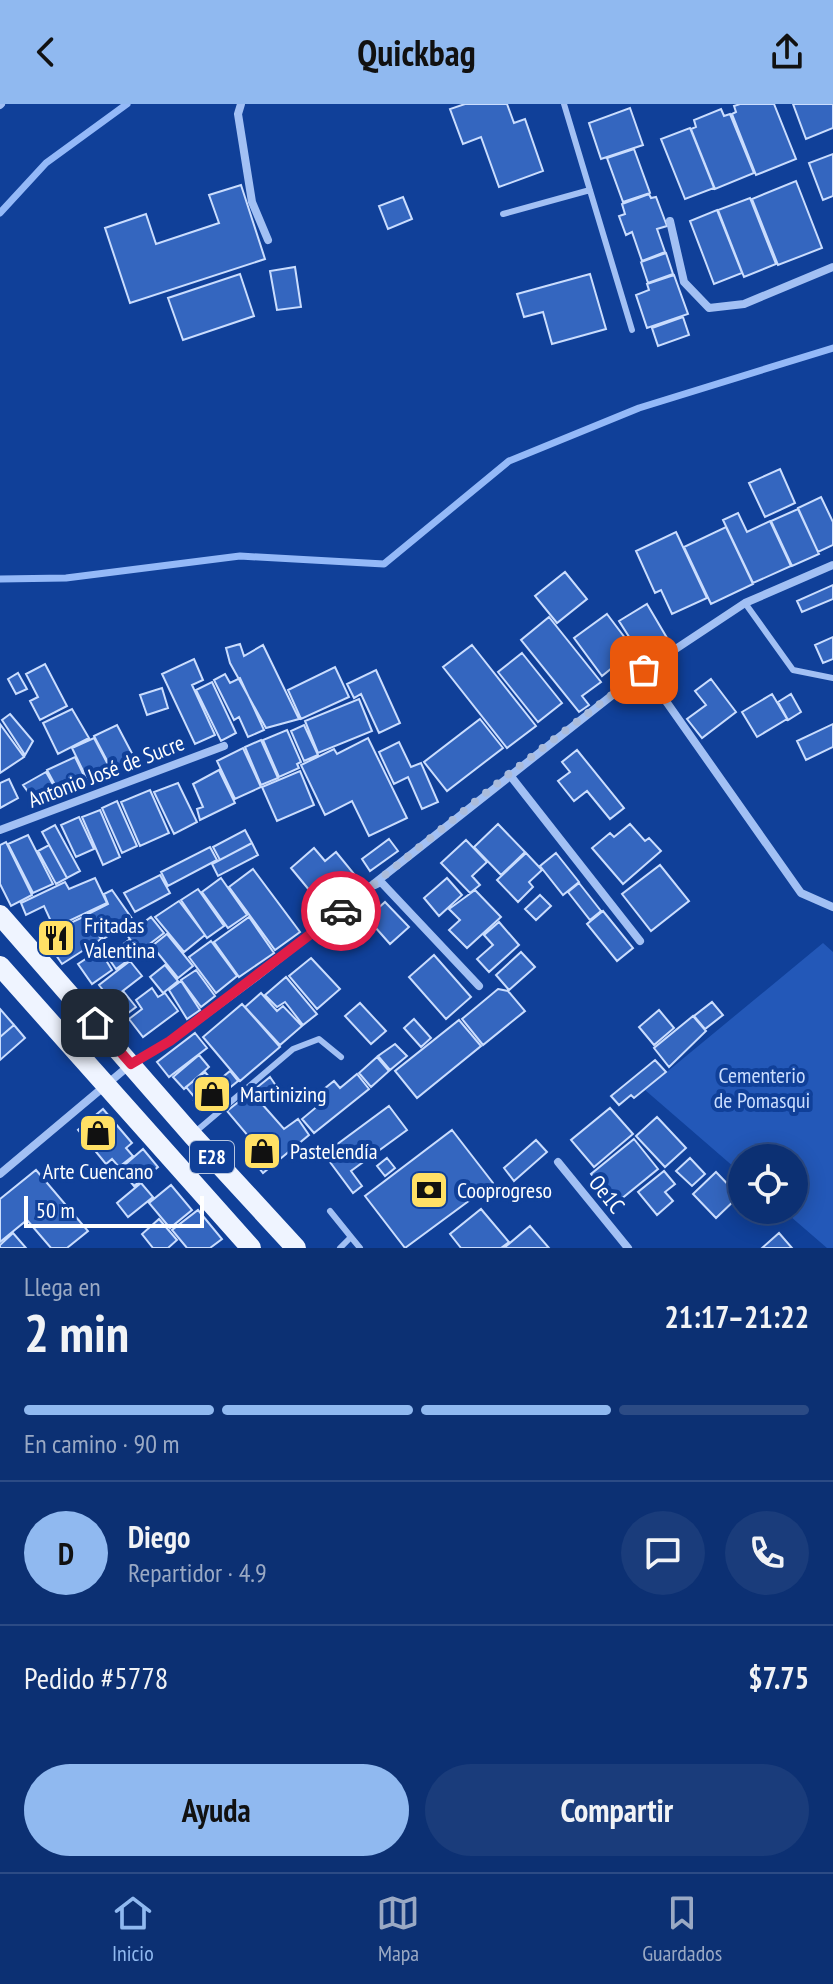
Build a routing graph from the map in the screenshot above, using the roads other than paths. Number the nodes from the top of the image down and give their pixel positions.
1 (241, 104) edge
2 (564, 104) edge
3 (590, 190) junction
4 (503, 214) dead end
5 (670, 221) dead end
6 (268, 240) dead end
7 (833, 267) edge
8 (632, 330) dead end
9 (833, 565) edge
10 (745, 603) junction
11 (644, 670) junction
12 (833, 678) edge
13 (224, 746) dead end
14 (509, 774) junction
15 (0, 830) edge
16 (375, 885) junction
17 (833, 907) edge
18 (0, 915) edge
19 (640, 941) dead end
20 (0, 966) edge
21 (479, 986) dead end
22 (341, 1057) dead end
23 (131, 1064) junction
24 (105, 1084) junction
25 (192, 1135) junction
26 (558, 1162) dead end
27 (0, 1174) edge
28 (330, 1211) dead end
29 (351, 1237) junction
30 (251, 1248) edge
31 (296, 1248) edge
32 (340, 1248) edge
33 (360, 1248) edge
34 (628, 1248) edge

1 - 6 street
2 - 3 lane
3 - 4 lane
3 - 8 lane
5 - 7 street
9 - 10 street
10 - 11 street
10 - 12 lane
11 - 14 street
11 - 17 street
13 - 15 street, Antonio José de Sucre
14 - 16 street
14 - 19 street
16 - 21 street
16 - 23 street
18 - 23 main road, E28
20 - 24 main road, E28
22 - 25 lane
23 - 24 street
23 - 25 main road, E28
24 - 27 street
24 - 30 main road, E28
25 - 31 main road, E28
26 - 34 street, Oe1C
28 - 29 lane
29 - 32 lane
29 - 33 lane

